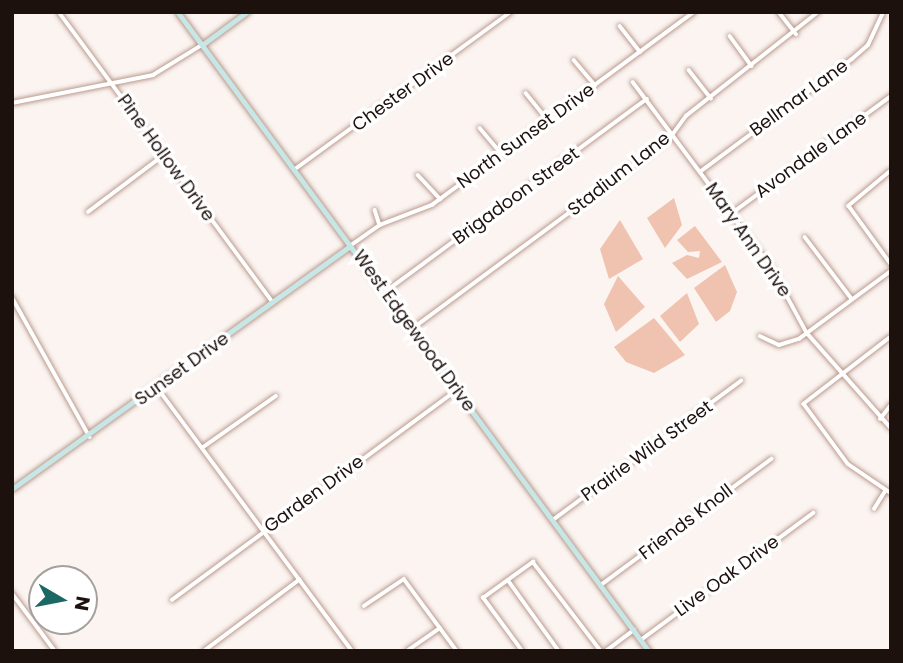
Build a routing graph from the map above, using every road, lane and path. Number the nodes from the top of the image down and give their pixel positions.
1 (59, 12) edge
2 (178, 12) edge
3 (247, 12) edge
4 (511, 12) edge
5 (682, 12) edge
6 (694, 12) edge
7 (779, 12) edge
8 (818, 12) edge
9 (882, 13) edge
10 (891, 15) edge
11 (687, 17) junction
12 (620, 26) dead end
13 (796, 34) junction
14 (730, 36) dead end
15 (202, 45) junction
16 (640, 52) junction
17 (574, 60) dead end
18 (752, 66) junction
19 (690, 70) dead end
20 (633, 82) dead end
21 (113, 85) junction
22 (595, 85) junction
23 (526, 93) dead end
24 (891, 96) edge
25 (711, 98) junction
26 (647, 99) junction
27 (12, 103) edge
28 (548, 120) junction
29 (480, 128) dead end
30 (672, 134) junction
31 (502, 154) junction
32 (164, 155) junction
33 (294, 170) junction
34 (699, 172) junction
35 (891, 172) edge
36 (418, 175) dead end
37 (440, 199) junction
38 (375, 209) dead end
39 (88, 212) dead end
40 (731, 214) junction
41 (380, 225) junction
42 (805, 237) dead end
43 (350, 246) junction
44 (891, 264) edge
45 (891, 271) edge
46 (384, 292) junction
47 (12, 297) edge
48 (852, 299) junction
49 (273, 302) junction
50 (412, 329) junction
51 (807, 333) junction
52 (760, 336) dead end
53 (891, 337) edge
54 (840, 374) junction
55 (741, 382) dead end
56 (158, 387) junction
57 (457, 390) junction
58 (276, 396) dead end
59 (891, 405) edge
60 (880, 419) junction
61 (891, 428) edge
62 (90, 437) junction
63 (202, 448) junction
64 (771, 459) dead end
65 (12, 489) edge
66 (886, 490) junction
67 (891, 493) edge
68 (874, 509) dead end
69 (813, 513) dead end
70 (553, 520) junction
71 (264, 531) junction
72 (299, 580) junction
73 (508, 580) junction
74 (601, 585) junction
75 (12, 593) edge
76 (172, 600) dead end
77 (364, 606) dead end
78 (440, 628) junction
79 (634, 630) junction
80 (641, 640) junction
81 (55, 651) edge
82 (204, 651) edge
83 (352, 651) edge
84 (407, 651) edge
85 (457, 651) edge
86 (522, 651) edge
87 (559, 651) edge
88 (603, 651) edge
89 (649, 651) edge

1 - 21 street, Pine Hollow Drive
2 - 15 main road, West Edgewood Drive
3 - 15 main road
4 - 33 street, Chester Drive
5 - 11 street
6 - 11 street, North Sunset Drive
7 - 13 street
8 - 13 street, Stadium Lane
9 - 10 street
9 - 34 street, Bellmar Lane
11 - 16 street, North Sunset Drive
12 - 16 street
13 - 18 street, Stadium Lane
14 - 18 street
15 - 21 street
15 - 33 main road, West Edgewood Drive
16 - 22 street, North Sunset Drive
17 - 22 street
18 - 25 street, Stadium Lane
19 - 25 street
20 - 26 street, Mary Ann Drive
21 - 27 street
21 - 32 street, Pine Hollow Drive
22 - 28 street, North Sunset Drive
23 - 28 street
24 - 40 street, Avondale Lane
25 - 30 street, Stadium Lane
26 - 30 street, Mary Ann Drive
26 - 46 street, Brigadoon Street
28 - 31 street, North Sunset Drive
29 - 31 street
30 - 34 street, Mary Ann Drive
30 - 50 street, Stadium Lane
31 - 37 street, North Sunset Drive
32 - 39 street
32 - 49 street, Pine Hollow Drive
33 - 43 main road, West Edgewood Drive
34 - 40 street, Mary Ann Drive
35 - 44 street
36 - 37 street
37 - 41 street, North Sunset Drive
38 - 41 street
40 - 51 street, Mary Ann Drive
41 - 43 street, North Sunset Drive
42 - 48 street
43 - 46 main road, West Edgewood Drive
43 - 49 main road, Sunset Drive
45 - 48 street
46 - 50 main road, West Edgewood Drive
47 - 62 street
48 - 51 street
49 - 56 main road, Sunset Drive
50 - 57 main road, West Edgewood Drive
51 - 52 street
51 - 54 street, Mary Ann Drive
53 - 54 street
54 - 60 street, Mary Ann Drive
54 - 66 street
55 - 70 street, Prairie Wild Street
56 - 62 main road, Sunset Drive
56 - 63 street
57 - 70 main road, West Edgewood Drive
57 - 71 street, Garden Drive
58 - 63 street
59 - 60 street
60 - 61 street, Mary Ann Drive
62 - 65 main road, Sunset Drive
63 - 71 street
64 - 74 street, Friends Knoll
66 - 67 street
66 - 68 street
69 - 80 street, Live Oak Drive
70 - 74 main road, West Edgewood Drive
71 - 72 street
71 - 76 street, Garden Drive
72 - 82 street
72 - 83 street
73 - 86 street
73 - 87 street
73 - 88 street
74 - 79 main road, West Edgewood Drive
75 - 81 street
77 - 78 street
78 - 84 street
78 - 85 street
79 - 80 main road, West Edgewood Drive
79 - 88 street
80 - 89 main road, West Edgewood Drive

